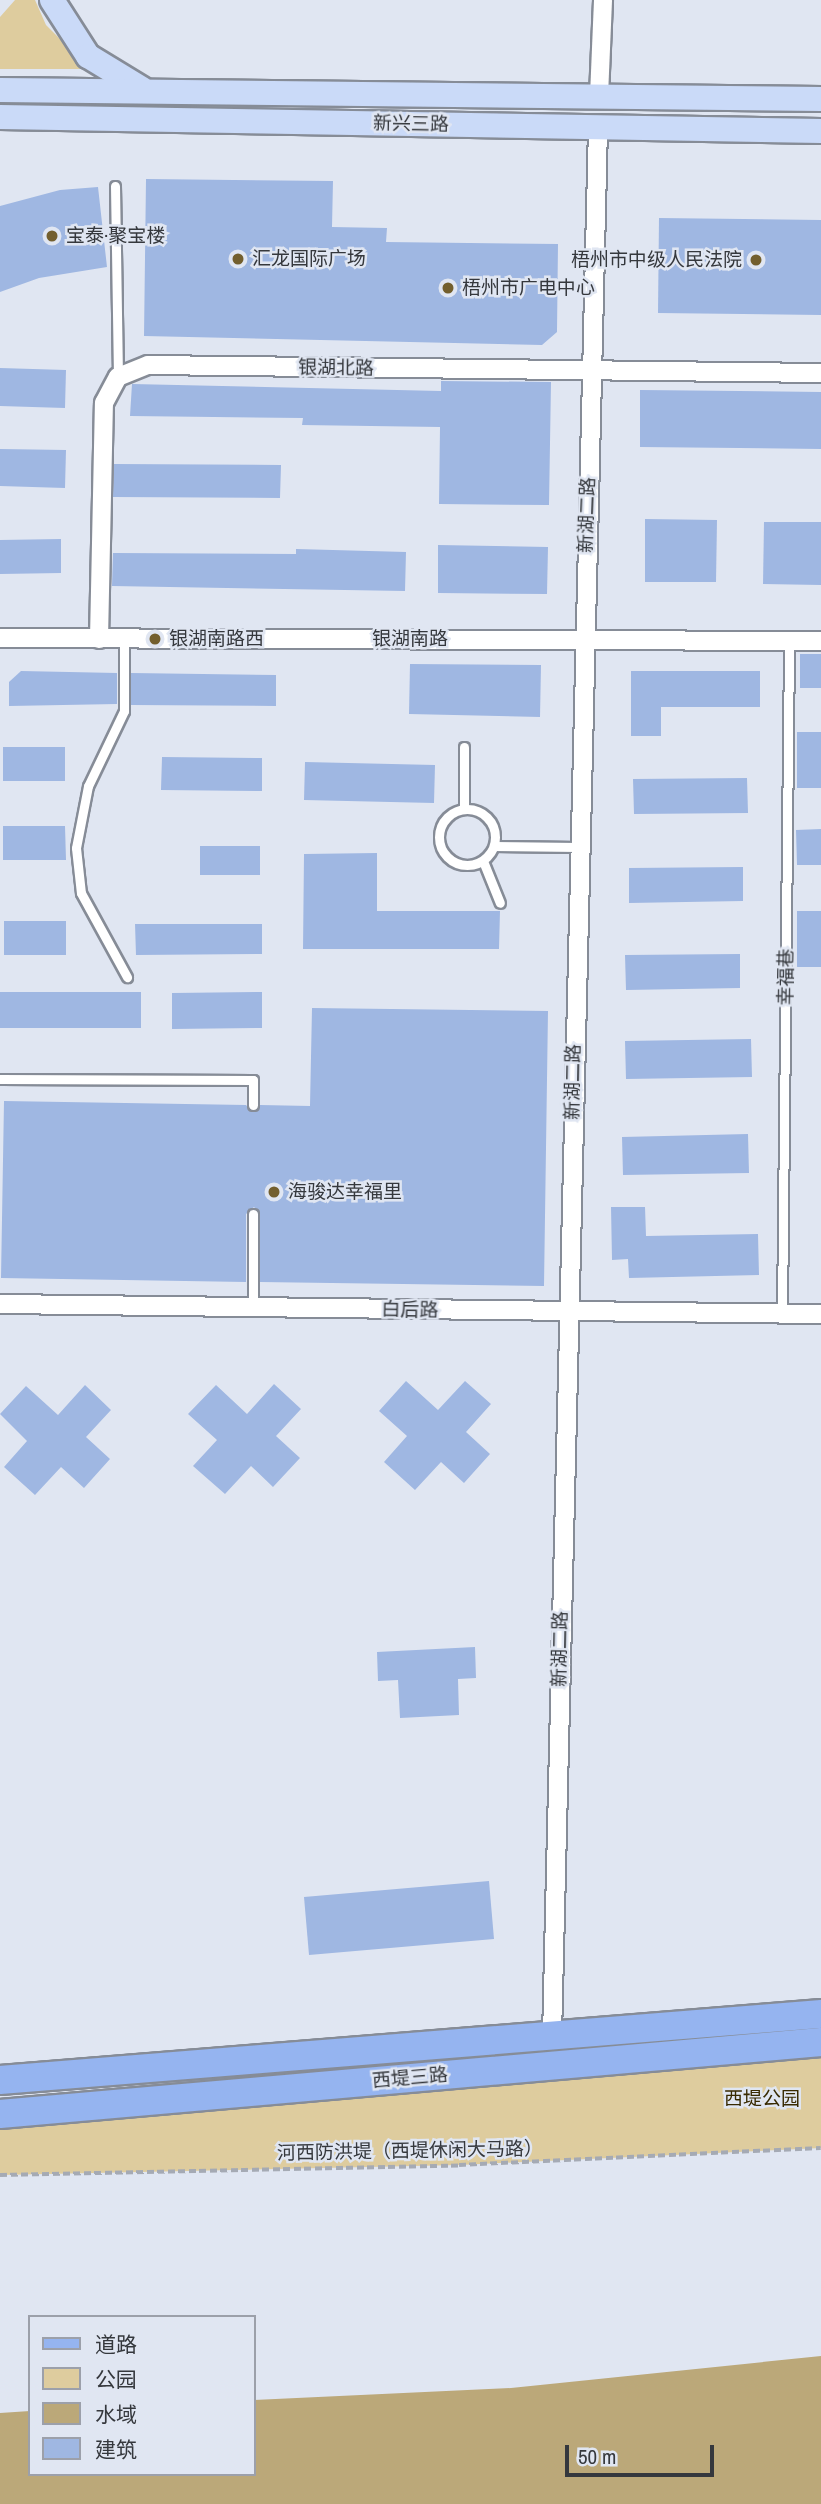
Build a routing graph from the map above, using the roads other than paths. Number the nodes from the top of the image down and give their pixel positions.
1 (52, 0) edge
2 (603, 0) edge
3 (0, 90) edge
4 (142, 90) junction
5 (599, 96) junction
6 (821, 99) edge
7 (0, 117) edge
8 (598, 128) junction
9 (821, 131) edge
10 (115, 186) dead end
11 (591, 371) junction
12 (821, 373) edge
13 (118, 377) junction
14 (0, 638) edge
15 (99, 639) junction
16 (124, 639) junction
17 (583, 640) junction
18 (789, 640) junction
19 (821, 640) edge
20 (464, 747) dead end
21 (464, 809) junction
22 (494, 846) junction
23 (578, 847) junction
24 (483, 861) junction
25 (500, 903) dead end
26 (127, 977) dead end
27 (0, 1079) edge
28 (253, 1105) dead end
29 (253, 1214) dead end
30 (0, 1304) edge
31 (253, 1307) junction
32 (567, 1312) junction
33 (782, 1314) junction
34 (821, 1314) edge
35 (821, 2014) edge
36 (552, 2037) junction
37 (821, 2042) edge
38 (0, 2080) edge
39 (0, 2114) edge

1 - 4 main road
2 - 5 street
3 - 4 main road, 新兴三路
4 - 5 main road, 新兴三路
5 - 6 main road, 新兴三路
7 - 8 main road, 新兴三路
8 - 9 main road, 新兴三路
8 - 11 street, 新湖二路
10 - 13 lane
11 - 12 street, 银湖北路
11 - 13 street, 银湖北路
11 - 17 street, 新湖二路
13 - 15 street
14 - 15 street, 银湖南路
15 - 16 street, 银湖南路
16 - 17 street, 银湖南路
16 - 26 lane
17 - 18 street, 银湖南路
17 - 23 street, 新湖二路
18 - 19 street, 银湖南路
18 - 33 lane, 幸福巷
20 - 21 lane
21 - 22 lane
21 - 24 lane
22 - 23 lane
22 - 24 lane
23 - 32 street, 新湖二路
24 - 25 lane
27 - 28 lane
29 - 31 lane
30 - 31 street, 白后路
31 - 32 street, 白后路
32 - 33 street, 白后路
32 - 36 street, 新湖二路
33 - 34 street, 白后路
35 - 36 main road, 西堤三路
36 - 38 main road, 西堤三路
37 - 39 main road, 西堤三路

